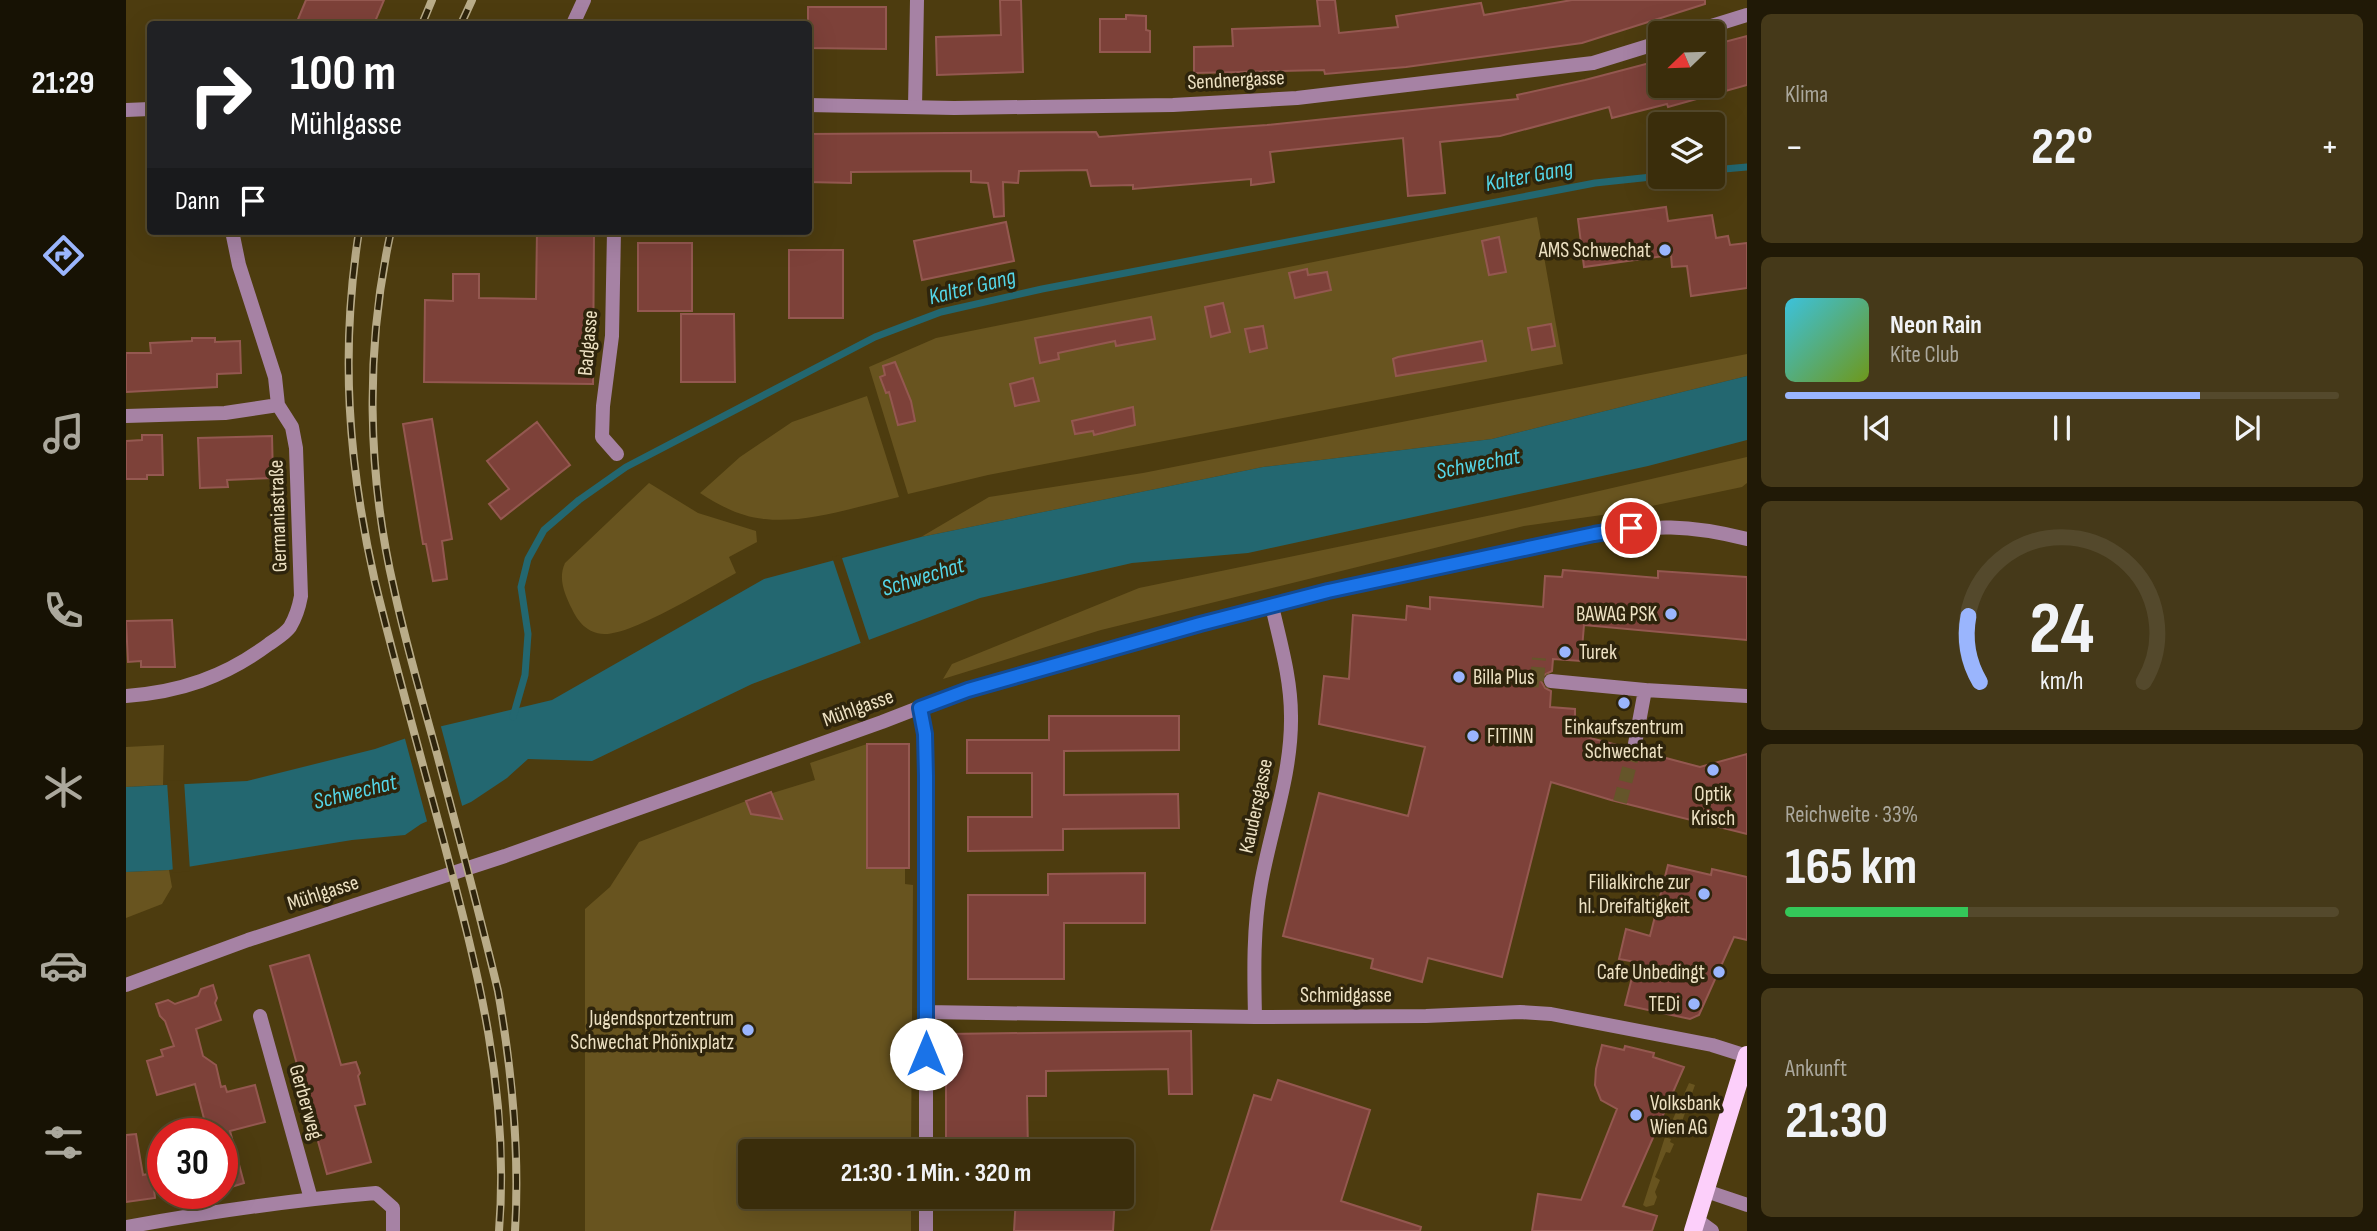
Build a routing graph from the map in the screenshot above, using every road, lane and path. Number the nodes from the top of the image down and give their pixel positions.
1 (584, 0) edge
2 (917, 0) edge
3 (1747, 15) edge
4 (574, 21) edge
5 (1726, 22) edge
6 (1648, 46) edge
7 (812, 105) edge
8 (915, 107) junction
9 (147, 109) edge
10 (126, 110) edge
11 (233, 235) edge
12 (614, 235) edge
13 (278, 404) junction
14 (126, 416) edge
15 (617, 454) dead end
16 (1747, 539) edge
17 (1272, 606) junction
18 (1551, 681) tunnel mouth
19 (1645, 691) junction
20 (126, 696) edge
21 (1747, 696) edge
22 (920, 708) junction
23 (1634, 749) tunnel mouth
24 (126, 985) edge
25 (926, 1012) junction
26 (260, 1016) dead end
27 (1255, 1017) junction
28 (1747, 1056) edge
29 (926, 1139) edge
30 (1706, 1191) junction
31 (311, 1199) junction
32 (1747, 1205) edge
33 (926, 1209) edge
34 (1695, 1226) edge
35 (126, 1227) edge
36 (393, 1231) edge
37 (926, 1231) edge
38 (1712, 1231) edge

1 - 4 street
2 - 8 street
3 - 5 street
6 - 8 street, Sendnergasse
7 - 8 street, Sendnergasse
9 - 10 street
11 - 13 street, Germaniastraße
12 - 15 street, Badgasse
13 - 14 street
13 - 20 street, Germaniastraße
16 - 17 street, Mühlgasse
17 - 22 street, Mühlgasse
17 - 27 street, Kaudersgasse
18 - 19 street
19 - 21 street
19 - 23 street
22 - 24 street, Mühlgasse
22 - 25 street
25 - 27 street, Schmidgasse
25 - 29 street
26 - 31 street, Gerberweg
27 - 28 street, Schmidgasse
28 - 30 main road
30 - 32 street
30 - 34 main road
31 - 35 street
31 - 36 street
33 - 37 street
34 - 38 street

